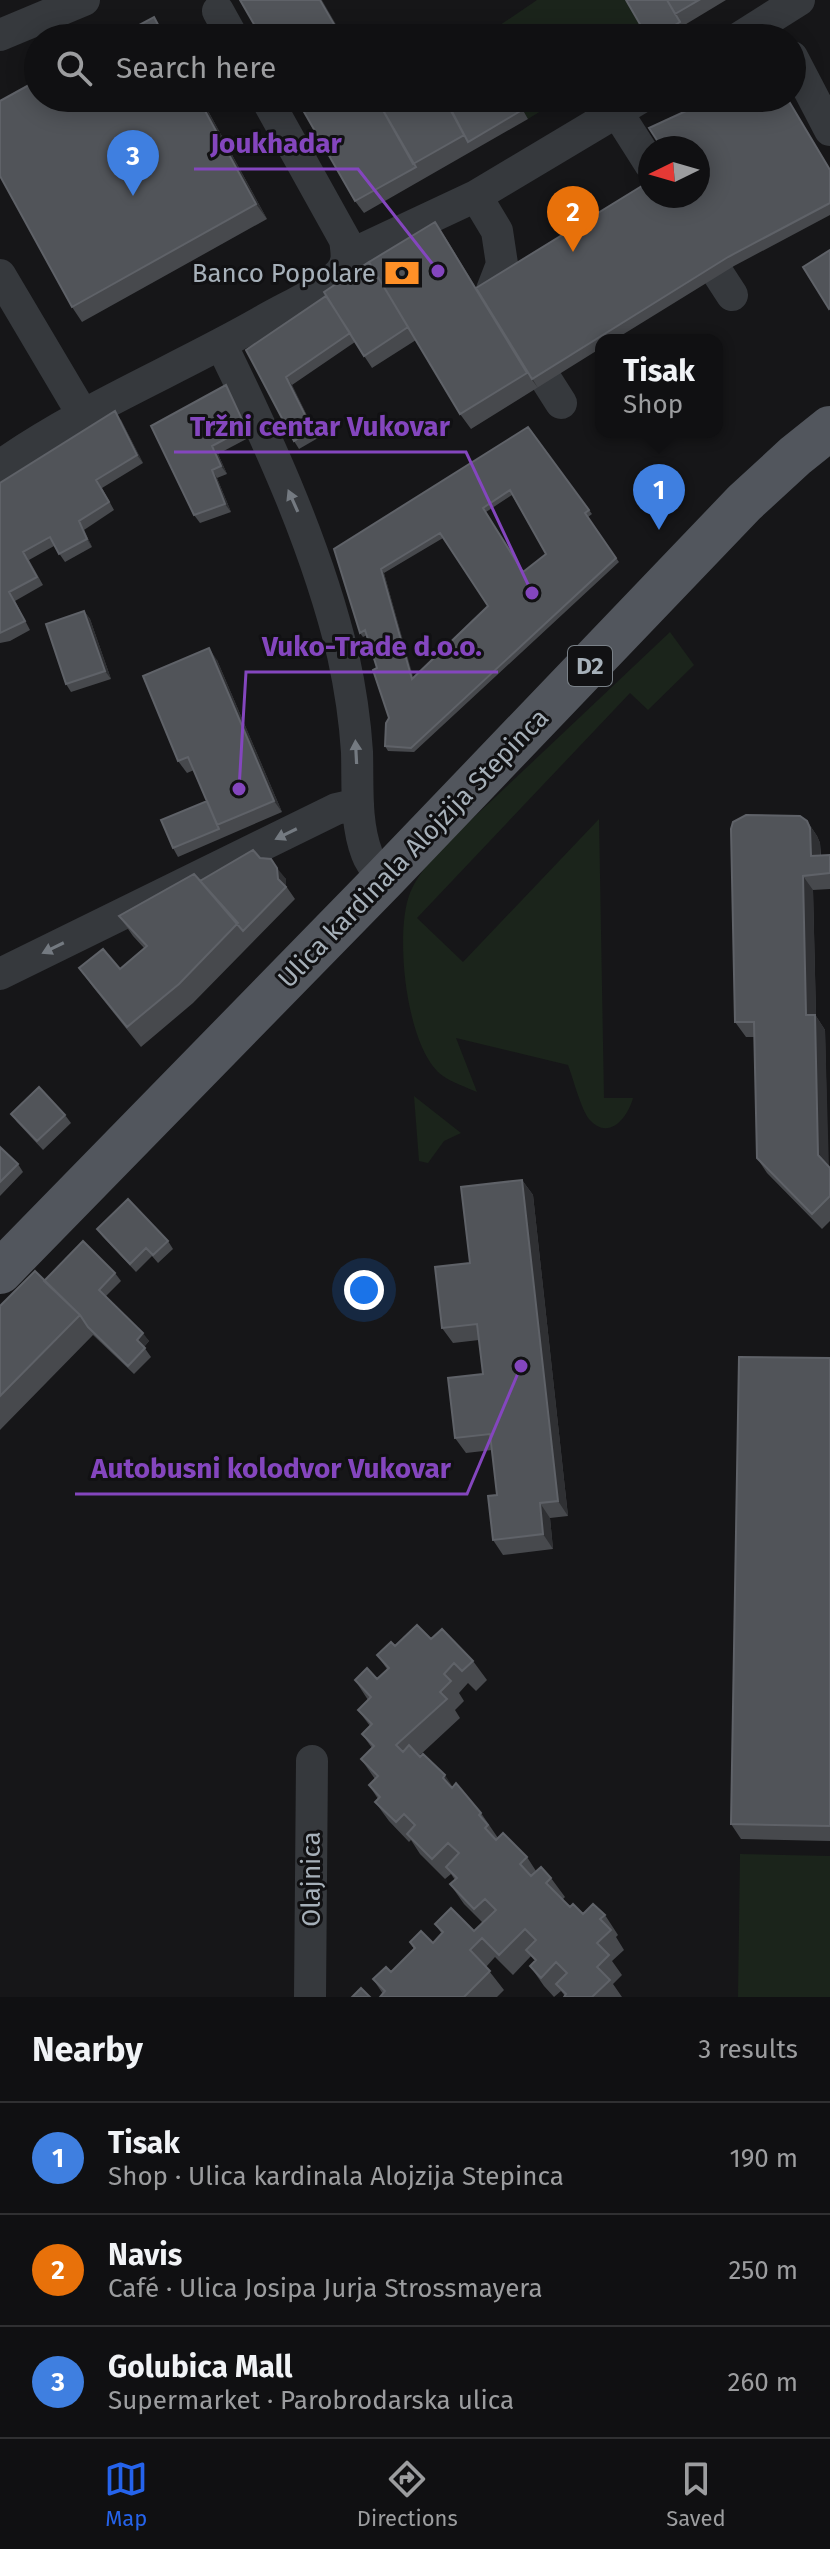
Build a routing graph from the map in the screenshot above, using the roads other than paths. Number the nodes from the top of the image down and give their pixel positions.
1 (84, 0) edge
2 (799, 0) edge
3 (772, 19) edge
4 (26, 24) edge
5 (24, 25) edge
6 (0, 35) edge
7 (806, 84) edge
8 (274, 112) edge
9 (616, 112) edge
10 (631, 112) edge
11 (830, 130) edge
12 (640, 136) edge
13 (476, 196) junction
14 (348, 256) junction
15 (0, 275) edge
16 (492, 290) edge
17 (221, 344) junction
18 (83, 415) junction
19 (830, 428) edge
20 (0, 466) edge
21 (358, 804) junction
22 (384, 879) junction
23 (0, 974) edge
24 (0, 1272) edge
25 (312, 1761) dead end
26 (310, 1997) edge

1 - 4 street
2 - 3 street
5 - 6 street
7 - 11 street
8 - 14 street
9 - 13 street
10 - 12 street
13 - 14 street
13 - 16 street
14 - 17 street
15 - 18 street
17 - 18 street
21 -> 17 street
18 - 20 street
19 - 22 main road, Ulica kardinala Alojzija Stepinca / D2
21 - 22 street
21 -> 23 street
22 - 24 main road, Ulica kardinala Alojzija Stepinca / D2
25 - 26 street, Olajnica

